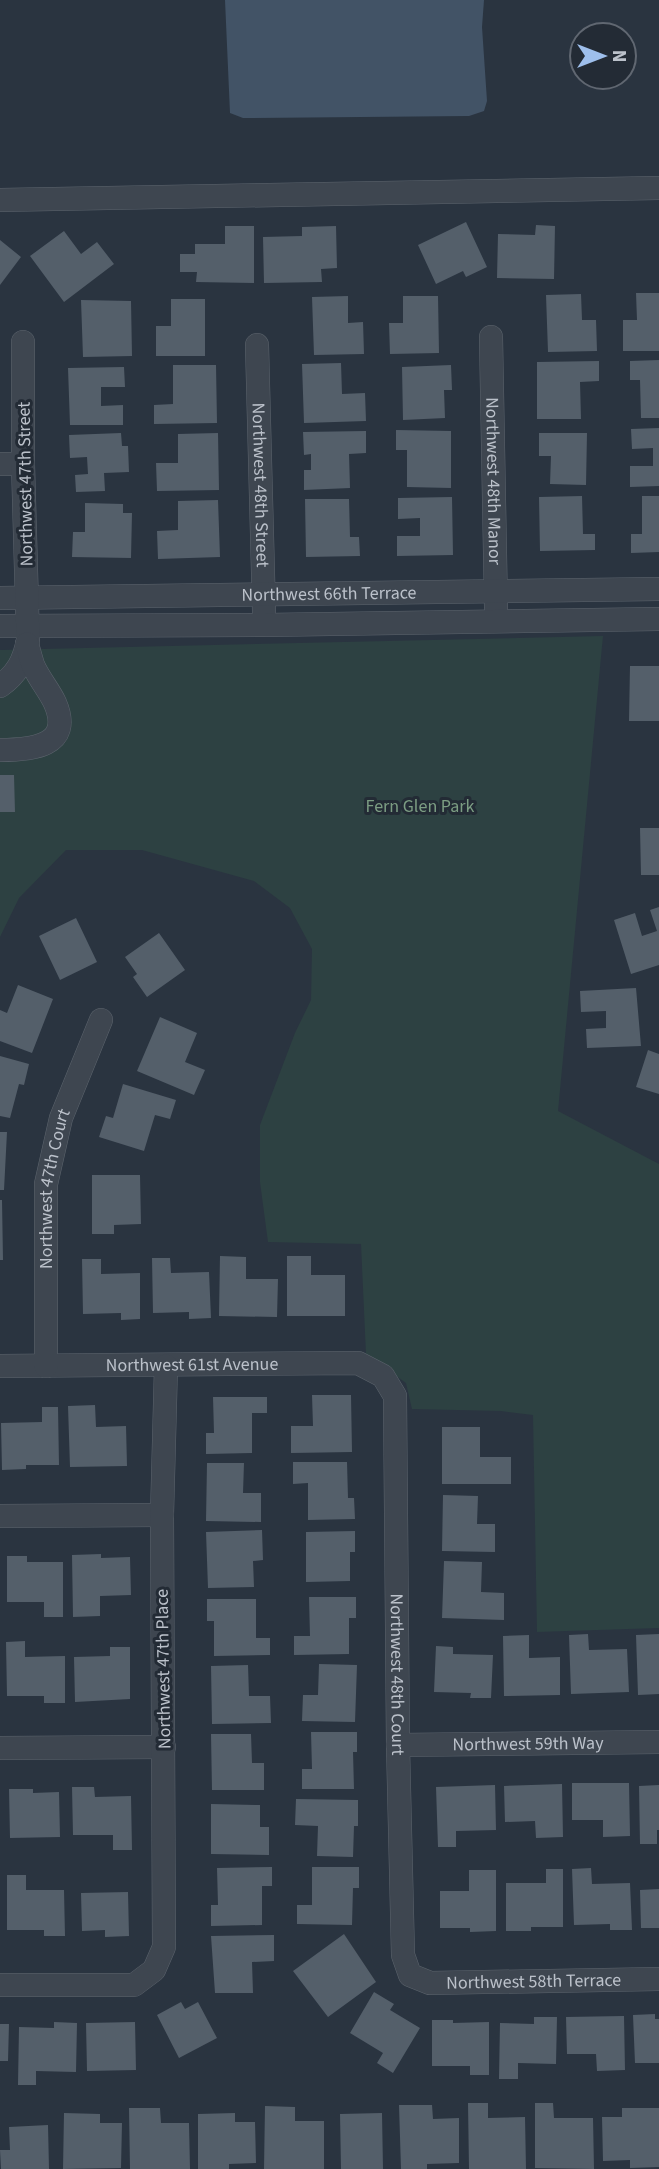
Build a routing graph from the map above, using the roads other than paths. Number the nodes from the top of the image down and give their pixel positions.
1 (659, 188) edge
2 (0, 200) edge
3 (491, 337) dead end
4 (23, 342) dead end
5 (257, 345) dead end
6 (0, 464) edge
7 (23, 464) junction
8 (659, 589) edge
9 (495, 593) junction
10 (264, 595) junction
11 (0, 598) edge
12 (28, 598) junction
13 (659, 619) edge
14 (496, 623) junction
15 (265, 625) junction
16 (0, 626) edge
17 (28, 635) junction
18 (0, 686) edge
19 (0, 750) edge
20 (101, 1020) dead end
21 (0, 1366) edge
22 (46, 1366) junction
23 (166, 1366) junction
24 (383, 1376) joint
25 (162, 1515) junction
26 (0, 1516) edge
27 (659, 1742) edge
28 (398, 1745) junction
29 (164, 1747) junction
30 (0, 1748) edge
31 (410, 1975) joint
32 (659, 1979) edge
33 (0, 1985) edge

1 - 2 street
3 - 9 street, Northwest 48th Manor
4 - 7 street, Northwest 47th Street
5 - 10 street, Northwest 48th Street
6 - 7 street
7 - 12 street, Northwest 47th Street
8 - 9 street, Northwest 66th Terrace
9 - 10 street, Northwest 66th Terrace
9 - 14 street, Northwest 48th Manor
10 - 12 street, Northwest 66th Terrace
10 - 15 street, Northwest 48th Street
11 - 12 street, Northwest 66th Terrace
12 - 17 street, Northwest 47th Street
13 - 14 street, Northwest 66th Terrace
14 - 15 street, Northwest 66th Terrace
15 - 17 street, Northwest 66th Terrace
16 - 17 street, Northwest 66th Terrace
17 - 18 street
17 - 19 street
20 - 22 street, Northwest 47th Court
21 - 22 street, Northwest 61st Avenue
22 - 23 street, Northwest 61st Avenue
23 - 24 street, Northwest 61st Avenue
23 - 25 street, Northwest 47th Place
24 - 28 street, Northwest 48th Court
25 - 26 street
25 - 29 street, Northwest 47th Place
27 - 28 street, Northwest 59th Way
28 - 31 street, Northwest 48th Court
29 - 30 street
29 - 33 street, Northwest 47th Place
31 - 32 street, Northwest 58th Terrace

